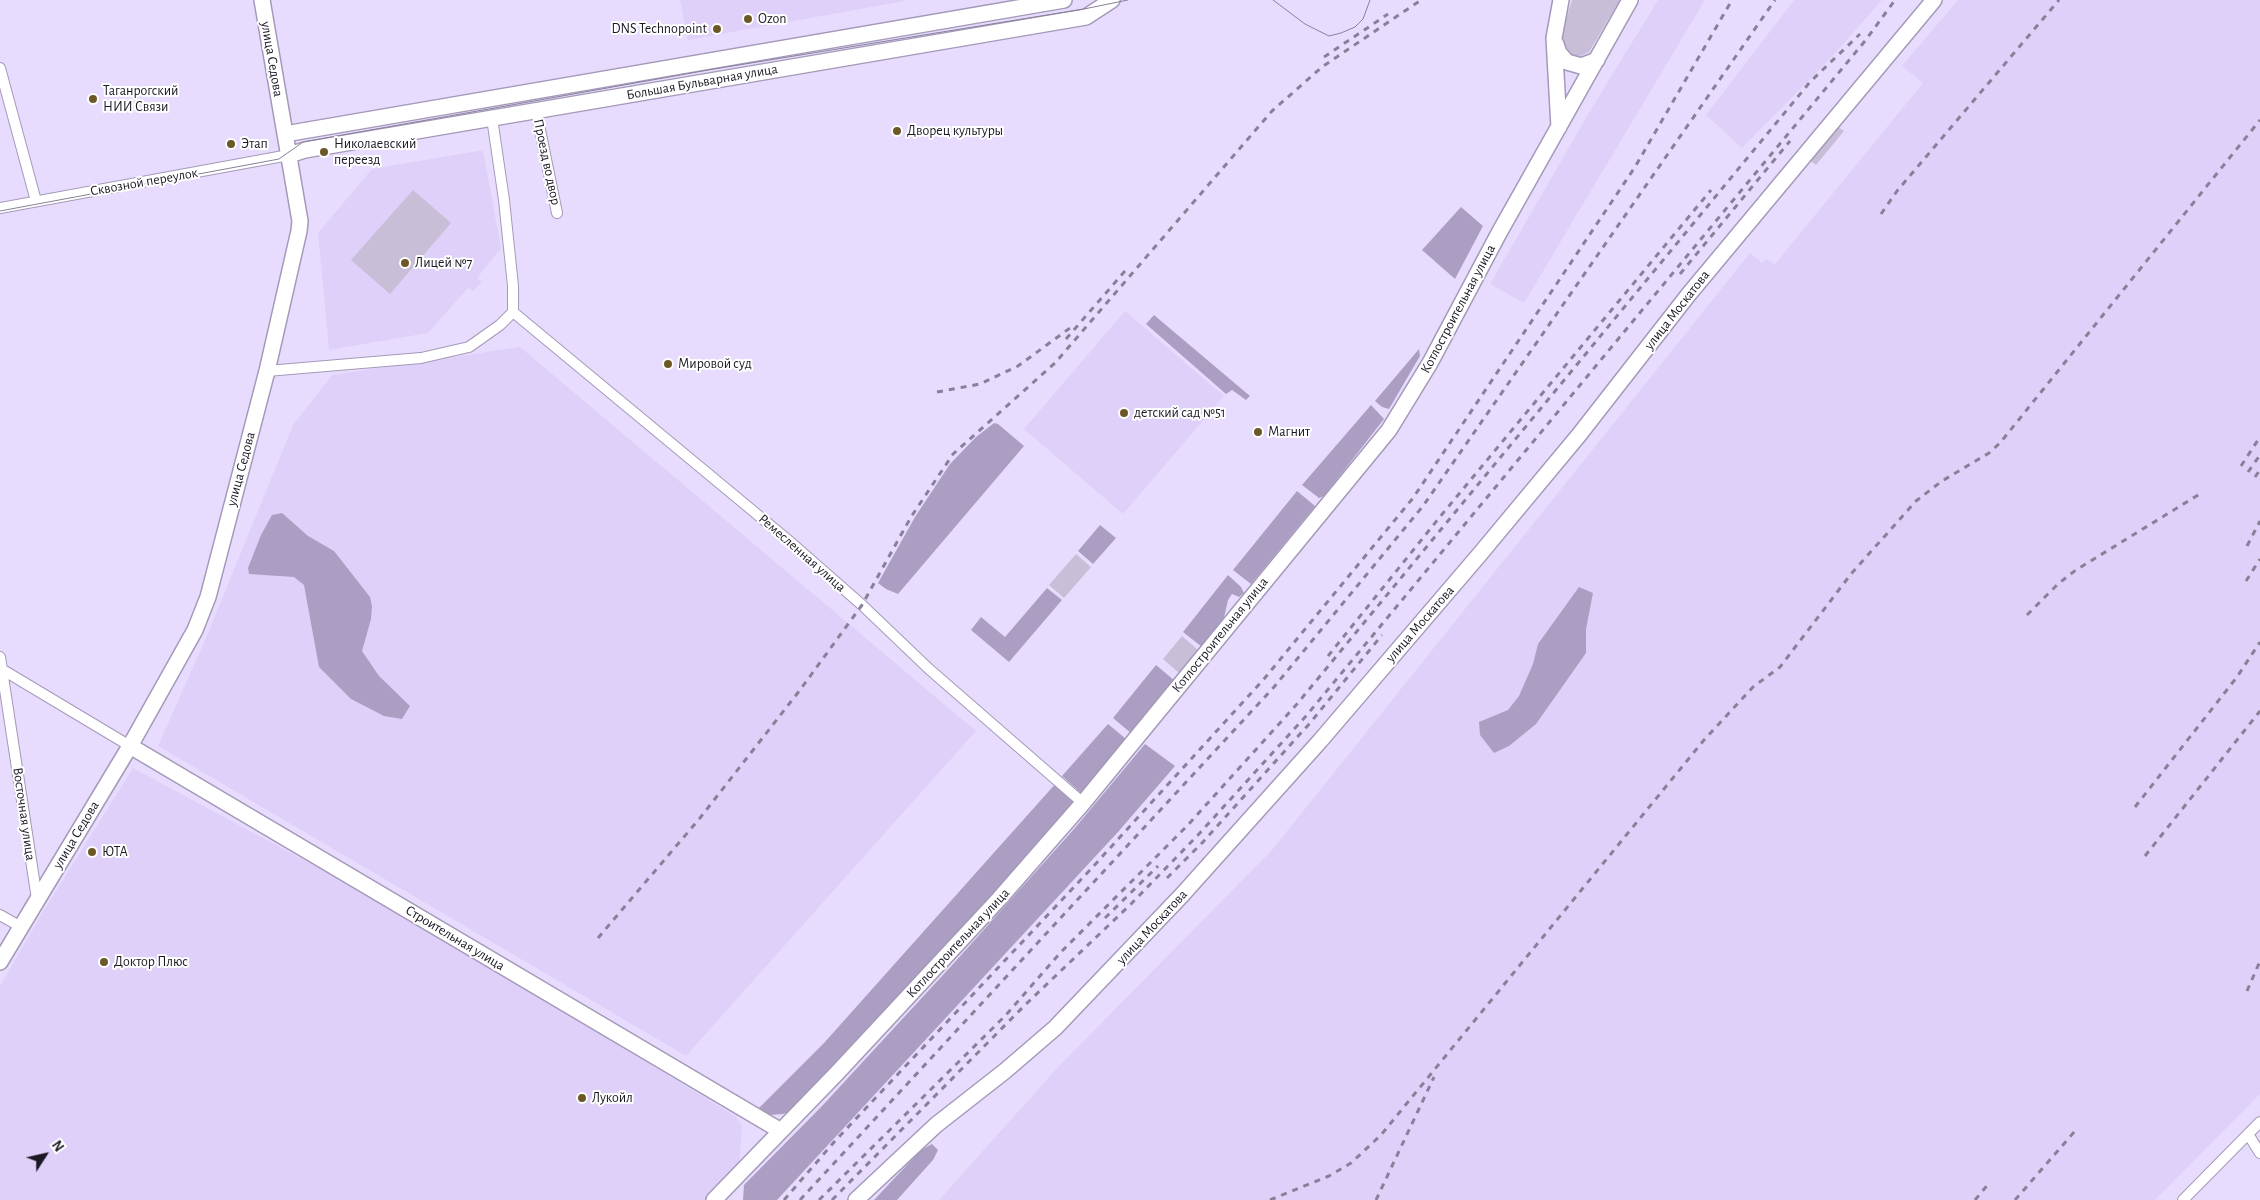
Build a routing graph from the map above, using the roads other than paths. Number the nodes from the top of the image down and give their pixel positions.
1 (262, 0) edge
2 (1064, 0) edge
3 (1112, 0) edge
4 (1630, 0) edge
5 (1934, 0) edge
6 (1562, 2) edge
7 (1554, 38) junction
8 (1597, 60) junction
9 (0, 68) edge
10 (536, 110) junction
11 (492, 118) junction
12 (1559, 127) junction
13 (285, 134) junction
14 (289, 155) junction
15 (36, 201) junction
16 (0, 208) edge
17 (557, 213) dead end
18 (513, 312) junction
19 (266, 371) junction
20 (0, 657) edge
21 (3, 670) junction
22 (130, 746) junction
23 (1083, 803) junction
24 (37, 899) junction
25 (0, 915) edge
26 (21, 927) junction
27 (0, 962) edge
28 (2260, 1122) edge
29 (781, 1131) junction
30 (2248, 1134) junction
31 (2260, 1153) edge
32 (2185, 1199) edge
33 (714, 1200) edge
34 (856, 1200) edge

1 - 13 main road, улица Седова
2 - 13 main road, Большая Бульварная улица
3 - 10 main road, Большая Бульварная улица
4 - 8 main road, Котлостроительная улица
5 - 34 main road, улица Москатова
6 - 7 main road
7 - 8 main road
7 - 12 main road
8 - 12 main road, Котлостроительная улица
9 - 15 street
10 - 11 main road, Большая Бульварная улица
10 - 17 street, Проезд во двор
11 - 14 main road, Большая Бульварная улица
11 - 18 street
12 - 23 main road, Котлостроительная улица
13 - 14 main road, улица Седова
14 - 15 street, Сквозной переулок
14 - 19 main road, улица Седова
15 - 16 street, Сквозной переулок
18 - 19 street
18 - 23 street, Ремесленная улица
19 - 22 main road, улица Седова
20 - 21 street, Восточная улица
21 - 22 street
21 - 24 street, Восточная улица
22 - 24 main road, улица Седова
22 - 29 main road, Строительная улица
23 - 29 main road, Котлостроительная улица
24 - 26 main road
25 - 26 street
26 - 27 main road
28 - 30 street
29 - 33 main road, Котлостроительная улица
30 - 31 street
30 - 32 street

